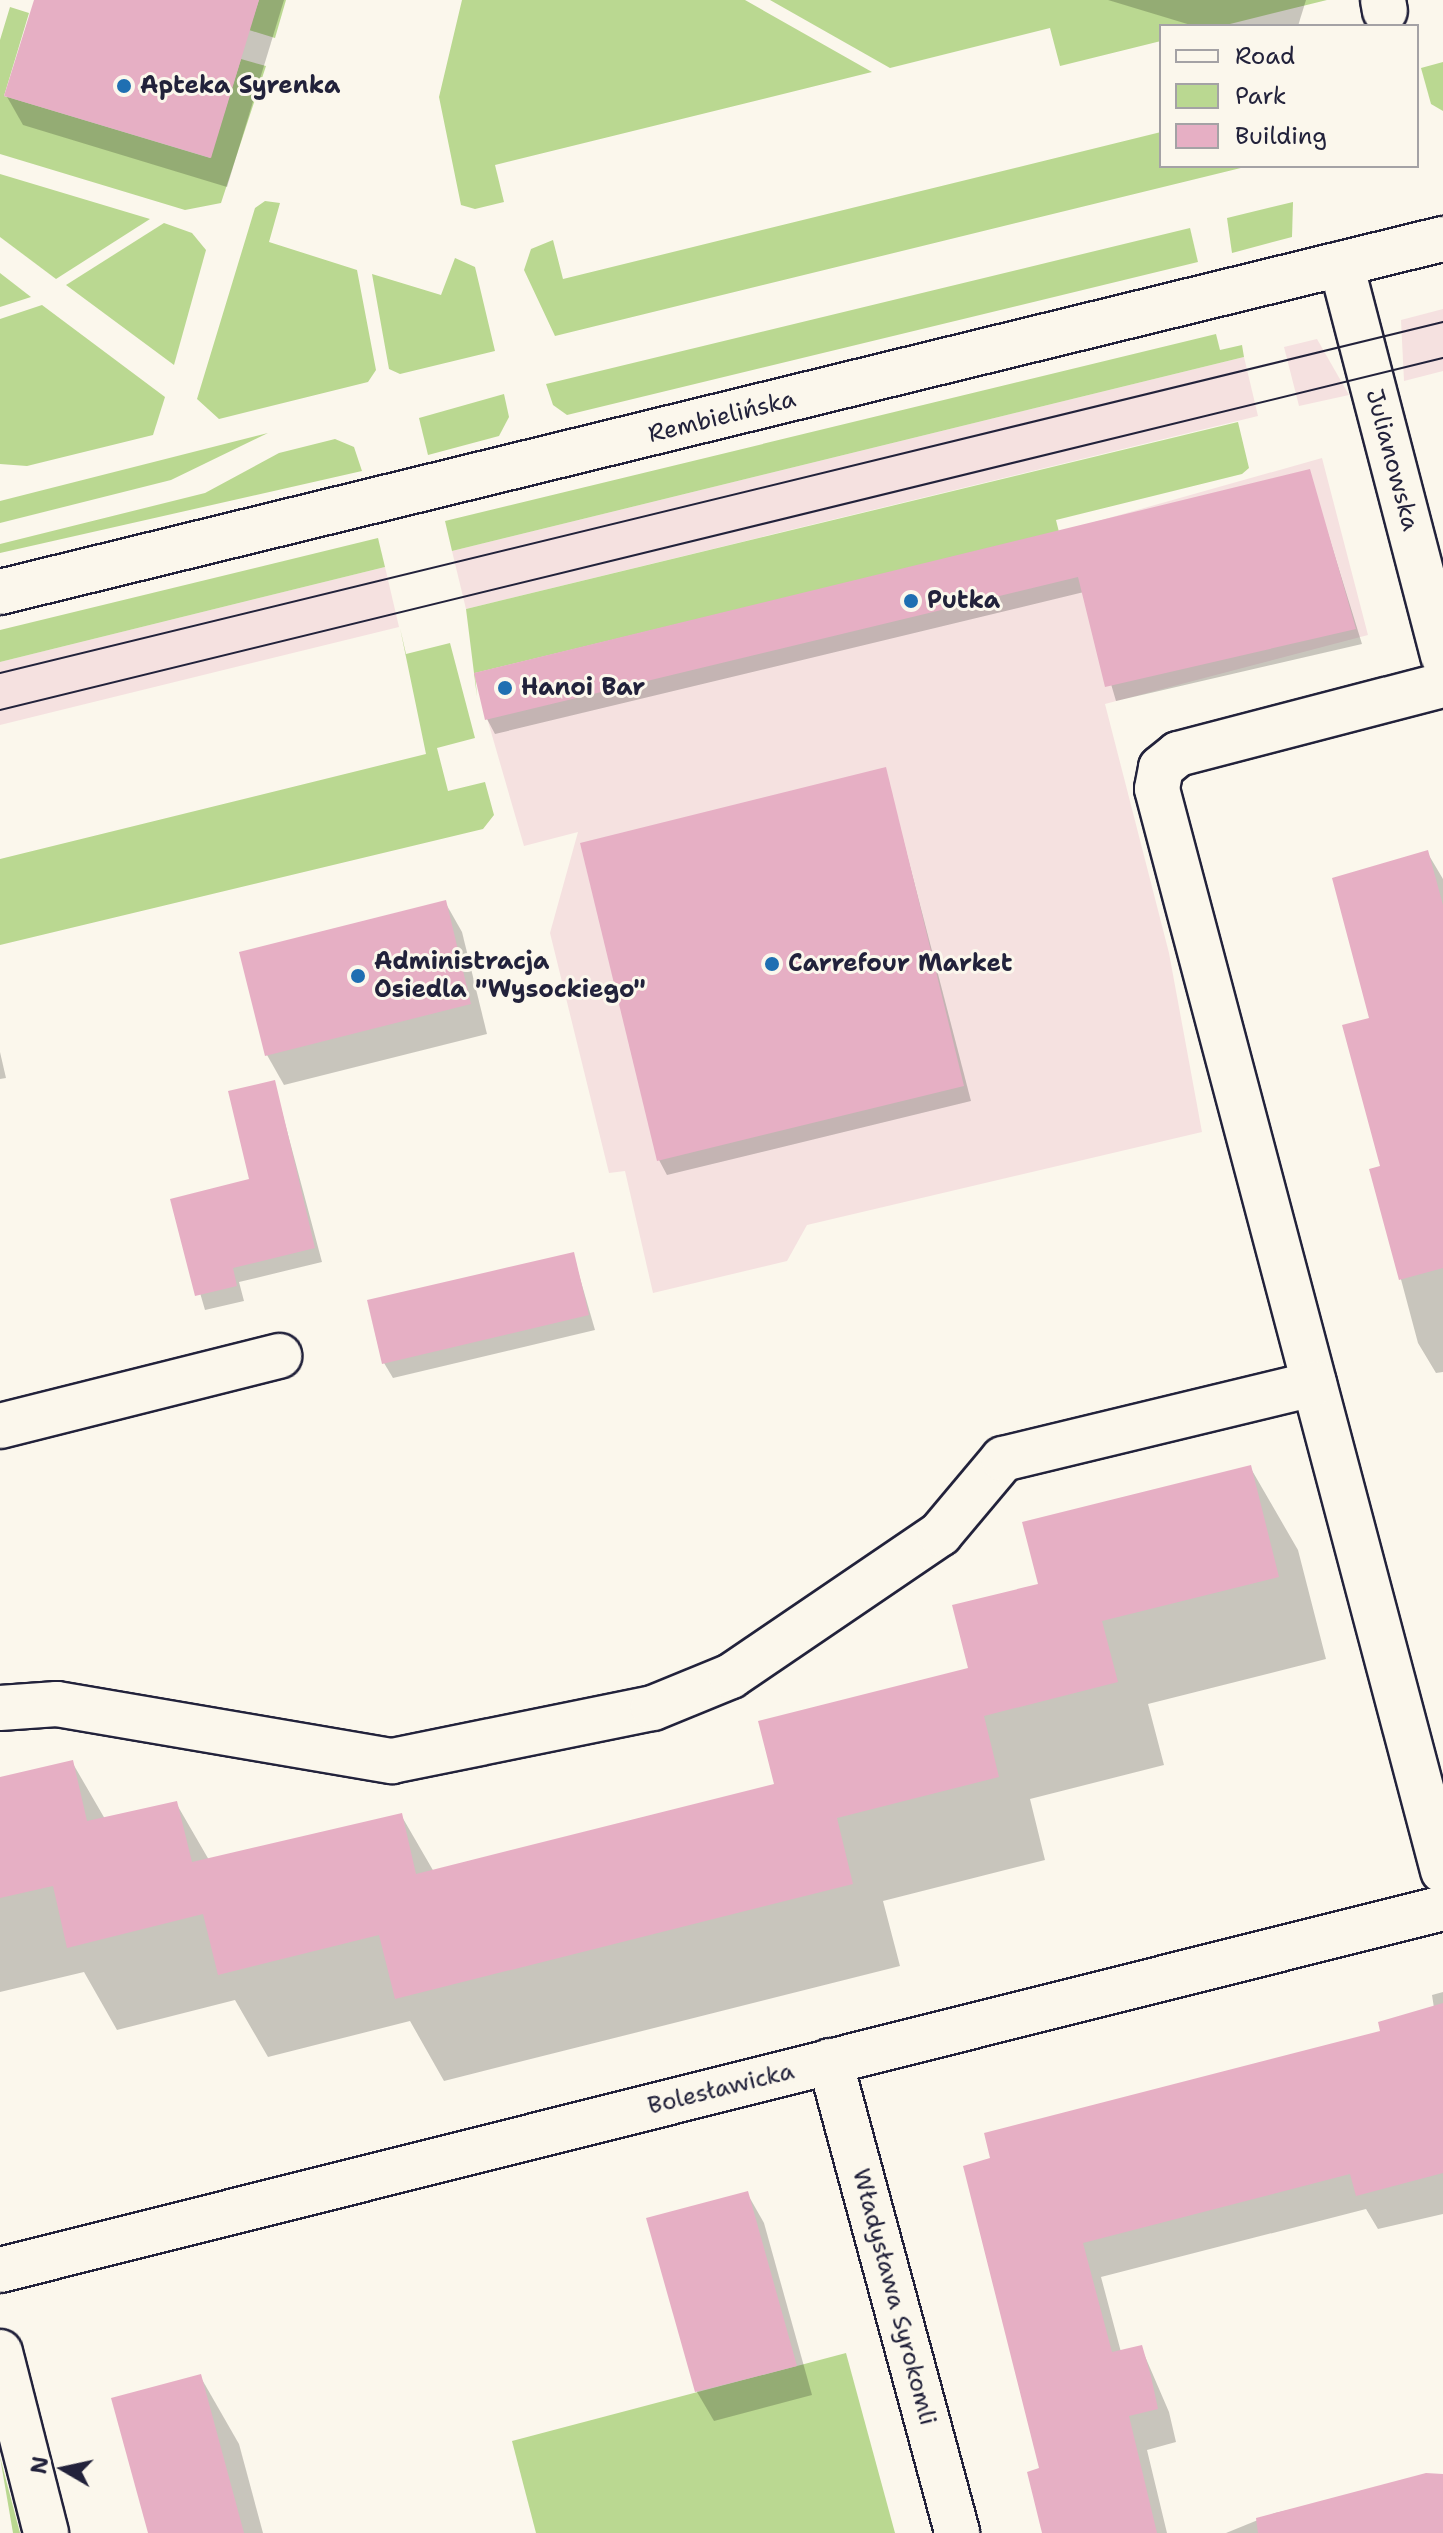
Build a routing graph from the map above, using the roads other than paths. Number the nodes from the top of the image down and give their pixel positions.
1 (1443, 239) edge
2 (1341, 264) junction
3 (0, 592) edge
4 (1443, 656) edge
5 (1443, 685) edge
6 (279, 1356) dead end
7 (1314, 1384) junction
8 (0, 1426) edge
9 (0, 1708) edge
10 (1443, 1871) edge
11 (1443, 1908) edge
12 (830, 2061) junction
13 (0, 2270) edge
14 (0, 2352) edge
15 (46, 2533) edge
16 (957, 2533) edge

1 - 2 street, Rembielińska
2 - 3 street, Rembielińska
2 - 4 street, Julianowska
5 - 7 street
6 - 8 street
7 - 9 street
7 - 10 street
11 - 12 street, Bolesławicka
12 - 13 street, Bolesławicka
12 - 16 street, Władysława Syrokomli
14 - 15 street

